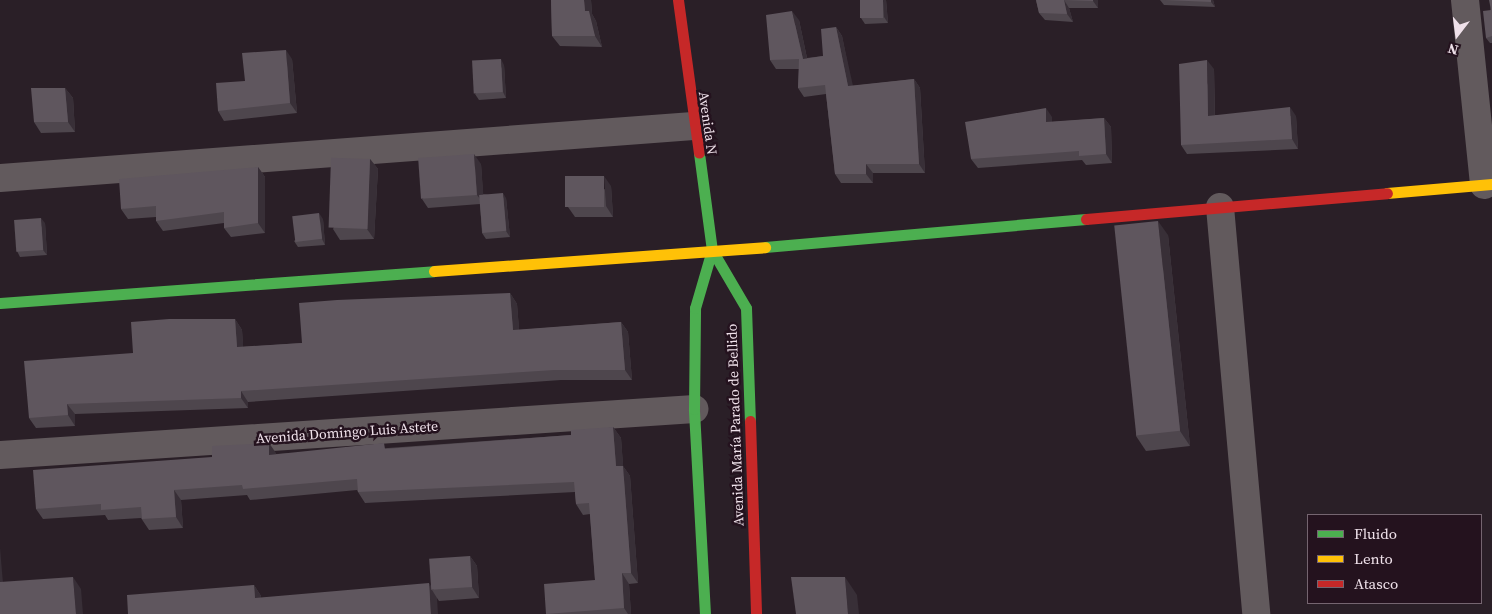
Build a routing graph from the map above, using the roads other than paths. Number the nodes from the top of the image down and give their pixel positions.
1 (678, 0) edge
2 (1464, 0) edge
3 (693, 126) junction
4 (0, 178) edge
5 (1488, 185) edge
6 (1220, 207) junction
7 (712, 250) junction
8 (0, 304) edge
9 (694, 409) junction
10 (0, 455) edge
11 (706, 614) edge
12 (756, 614) edge
13 (1256, 614) edge

1 - 3 street, Avenida N
2 - 5 street
3 - 4 street
3 - 7 street, Avenida N
5 - 6 street
6 - 7 street
6 - 13 street
7 - 8 street
7 - 9 street
7 - 12 street, Avenida María Parado de Bellido
9 - 10 street, Avenida Domingo Luis Astete
9 - 11 street

